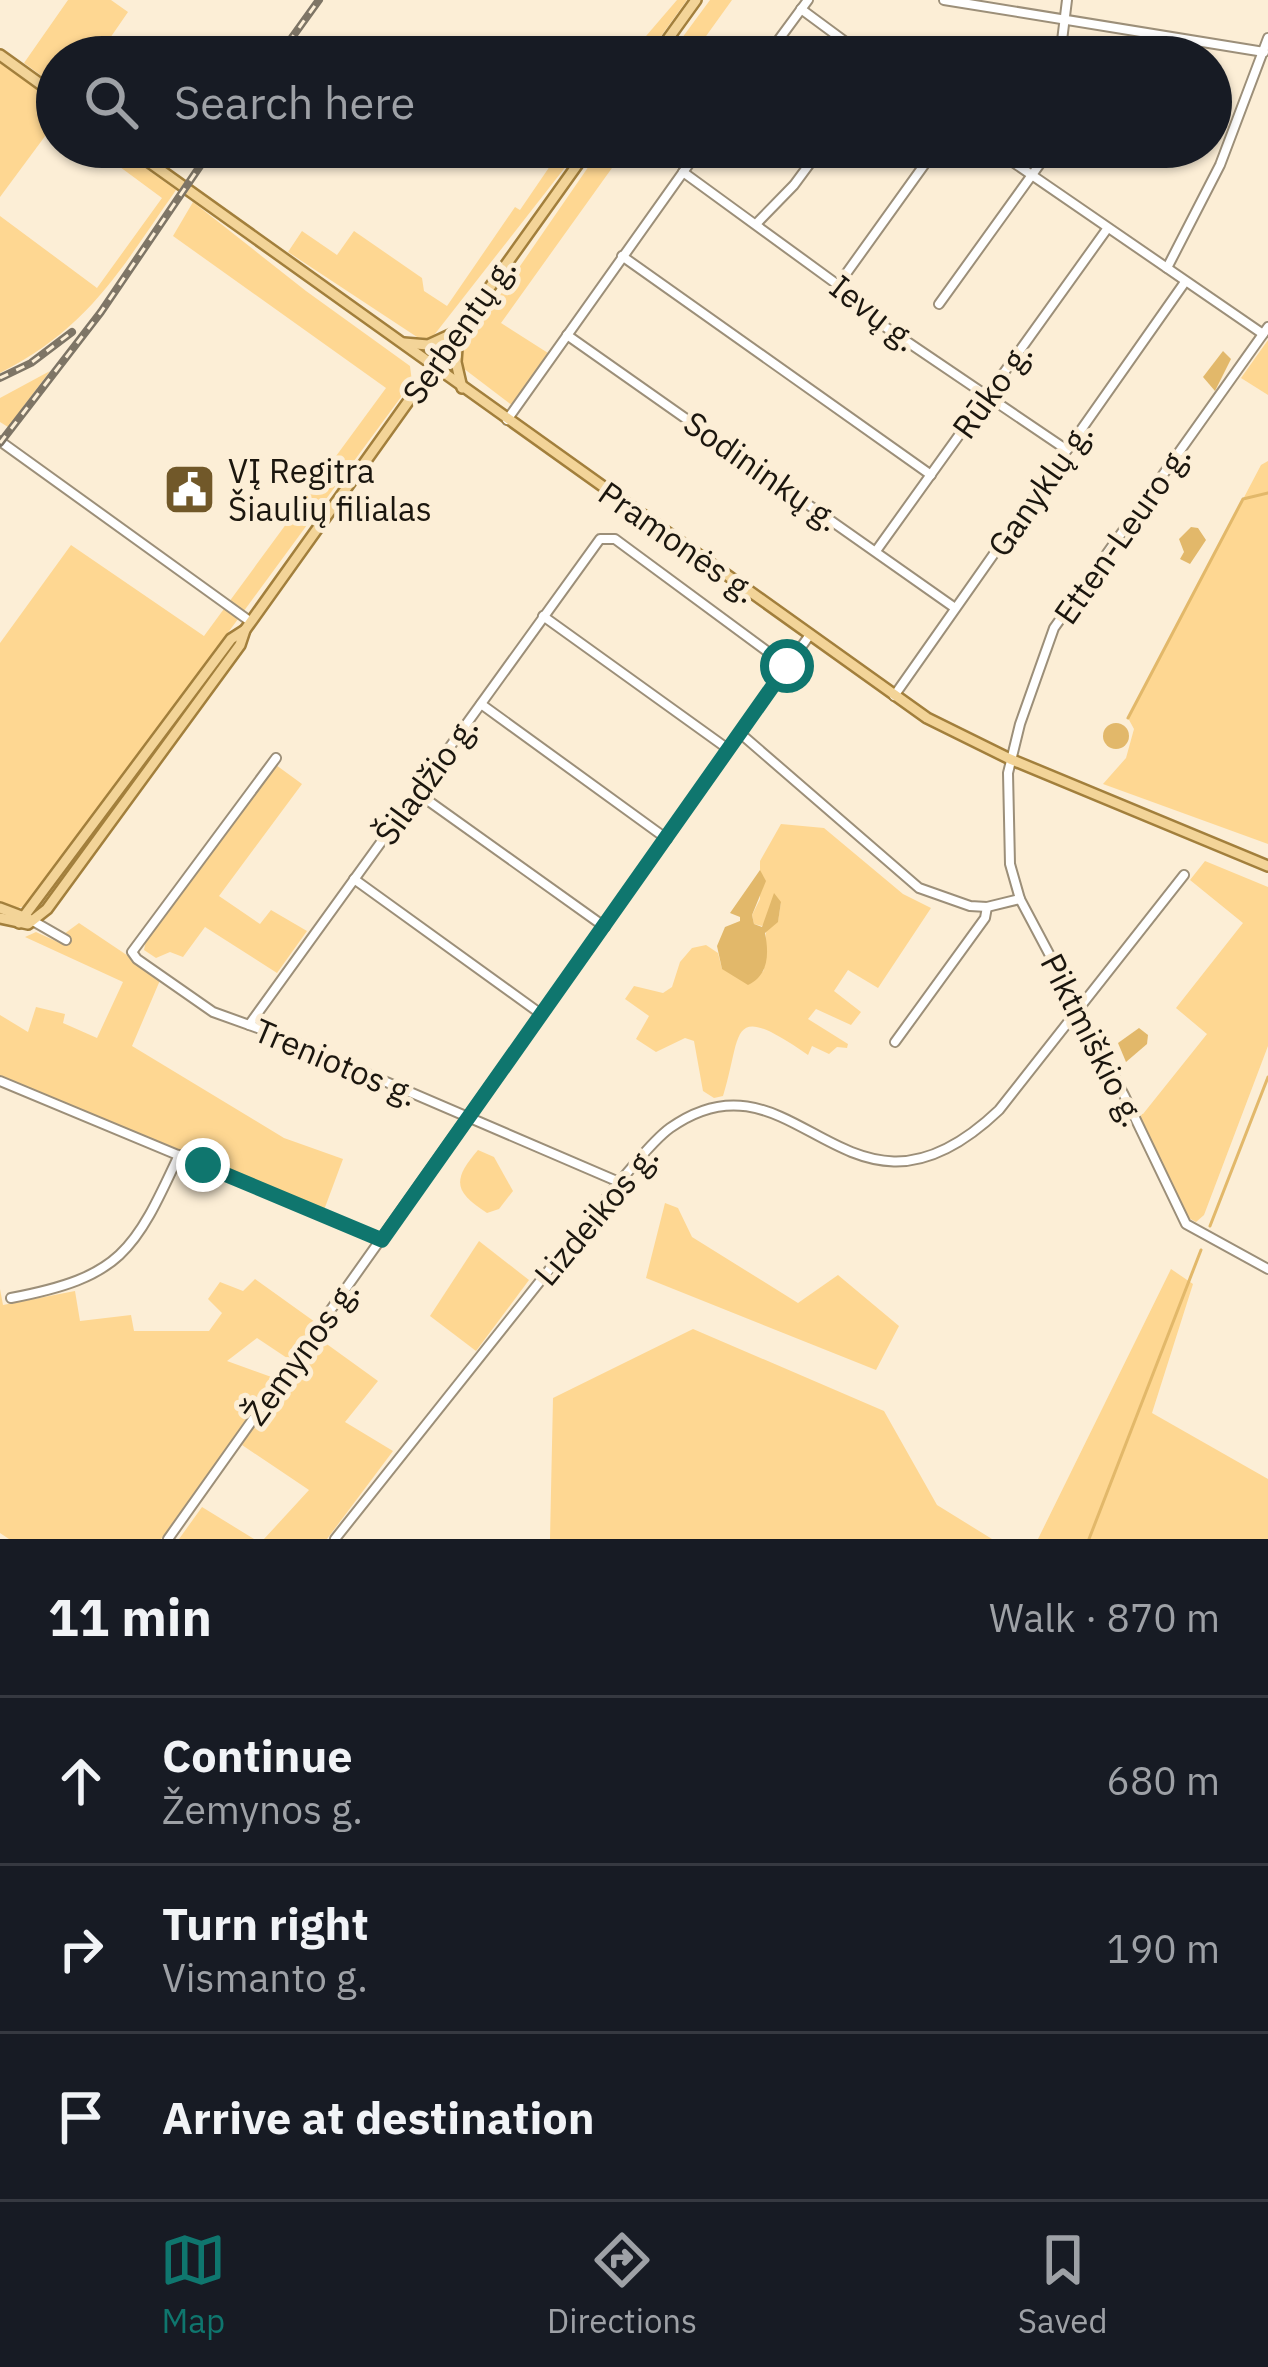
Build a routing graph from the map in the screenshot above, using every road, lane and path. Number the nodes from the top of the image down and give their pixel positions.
1 (696, 0) edge
2 (944, 0) edge
3 (1067, 0) edge
4 (804, 4) edge
5 (1065, 18) junction
6 (670, 36) edge
7 (781, 36) edge
8 (841, 36) edge
9 (1063, 36) edge
10 (1170, 36) edge
11 (1268, 38) edge
12 (1232, 47) edge
13 (1264, 52) junction
14 (0, 55) edge
15 (36, 81) edge
16 (1232, 134) edge
17 (157, 168) edge
18 (575, 168) edge
19 (686, 168) edge
20 (807, 168) edge
21 (922, 168) edge
22 (1020, 168) edge
23 (1036, 168) edge
24 (1218, 168) edge
25 (683, 172) junction
26 (1031, 176) junction
27 (757, 224) junction
28 (1107, 229) junction
29 (622, 256) junction
30 (1167, 268) junction
31 (1185, 282) junction
32 (838, 285) junction
33 (939, 304) dead end
34 (459, 330) junction
35 (1265, 330) edge
36 (567, 335) junction
37 (398, 343) junction
38 (432, 367) junction
39 (462, 388) junction
40 (989, 394) junction
41 (507, 420) junction
42 (0, 441) edge
43 (1067, 450) junction
44 (931, 475) junction
45 (876, 551) junction
46 (956, 608) junction
47 (543, 616) junction
48 (248, 626) junction
49 (809, 636) junction
50 (787, 666) junction
51 (894, 696) junction
52 (481, 704) junction
53 (741, 734) junction
54 (728, 749) junction
55 (276, 758) dead end
56 (1010, 759) junction
57 (416, 792) junction
58 (667, 839) junction
59 (1268, 866) edge
60 (1184, 875) dead end
61 (354, 879) junction
62 (1020, 899) junction
63 (987, 907) junction
64 (0, 908) edge
65 (0, 918) edge
66 (25, 921) junction
67 (604, 927) junction
68 (66, 940) dead end
69 (1079, 1009) junction
70 (541, 1014) junction
71 (249, 1025) junction
72 (895, 1042) dead end
73 (0, 1081) edge
74 (468, 1118) junction
75 (179, 1155) junction
76 (619, 1182) junction
77 (382, 1240) junction
78 (1268, 1269) edge
79 (10, 1298) dead end
80 (168, 1539) edge
81 (335, 1539) edge

1 - 6 main road
2 - 5 street
3 - 5 street
4 - 7 street
4 - 8 street
5 - 9 street
5 - 10 street
11 - 13 street
12 - 13 street
13 - 16 street
14 - 15 main road
17 - 37 main road, Pramonės g.
18 - 34 main road, Serbentų g.
19 - 25 street
20 - 27 street
21 - 32 street
22 - 26 street
23 - 26 street
24 - 30 street
25 - 27 street, Ievų g.
25 - 29 street
26 - 28 street
26 - 33 street
27 - 32 street, Ievų g.
28 - 30 street
28 - 40 street, Rūko g.
29 - 36 street
29 - 44 street
30 - 31 street
31 - 35 street
31 - 43 street, Ganyklų g.
32 - 40 street, Ievų g.
34 - 37 main road
34 - 38 main road, Serbentų g.
34 - 39 main road
35 - 56 street, Etten-Leuro g.
36 - 41 street
36 - 45 street, Sodininkų g.
37 - 38 main road, Pramonės g.
38 - 39 main road, Pramonės g.
38 - 48 main road, Serbentų g.
39 - 41 main road, Pramonės g.
40 - 43 street, Ievų g.
40 - 44 street, Rūko g.
41 - 49 main road, Pramonės g.
42 - 48 street
43 - 46 street, Ganyklų g.
44 - 45 street, Rūko g.
45 - 46 street, Sodininkų g.
46 - 51 street, Ganyklų g.
47 - 50 street, Šiladžio g.
47 - 52 street, Šiladžio g.
47 - 54 street
48 - 66 main road, Serbentų g.
49 - 50 street, Žemynos g.
49 - 51 main road, Pramonės g.
50 - 53 street, Žemynos g.
51 - 56 main road, Pramonės g.
52 - 57 street, Šiladžio g.
52 - 58 street
53 - 54 street, Žemynos g.
53 - 63 street
54 - 58 street, Žemynos g.
55 - 71 street, Treniotos g.
56 - 59 main road, Pramonės g.
56 - 62 street, Piktmiškio g.
57 - 61 street, Šiladžio g.
57 - 67 street
58 - 67 street, Žemynos g.
60 - 69 street, Lizdeikos g.
61 - 70 street
61 - 71 street, Šiladžio g.
62 - 63 street
62 - 69 street, Piktmiškio g.
63 - 72 street
64 - 66 main road
65 - 66 main road
66 - 68 street
67 - 70 street, Žemynos g.
69 - 76 street, Lizdeikos g.
69 - 78 street, Piktmiškio g.
70 - 74 street, Žemynos g.
71 - 74 street, Treniotos g.
73 - 75 street
74 - 76 street, Treniotos g.
74 - 77 street, Žemynos g.
75 - 77 street
75 - 79 street
76 - 81 street, Lizdeikos g.
77 - 80 street, Žemynos g.

